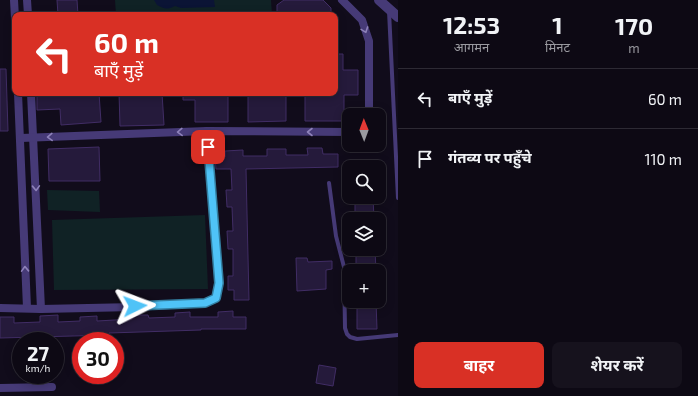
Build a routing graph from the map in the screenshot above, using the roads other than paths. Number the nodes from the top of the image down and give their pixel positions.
1 (14, 0) edge
2 (27, 0) edge
3 (342, 0) edge
4 (379, 0) edge
5 (389, 9) junction
6 (15, 12) edge
7 (28, 12) edge
8 (398, 18) edge
9 (18, 96) edge
10 (32, 96) edge
11 (369, 108) edge
12 (207, 132) junction
13 (342, 132) edge
14 (21, 138) junction
15 (34, 138) junction
16 (329, 183) dead end
17 (398, 198) edge
18 (0, 308) edge
19 (26, 308) junction
20 (41, 309) junction
21 (398, 335) edge
22 (0, 388) edge
23 (52, 388) dead end

1 - 6 street
2 - 7 street
3 -> 11 street
4 - 5 street
5 - 8 street
5 - 17 lane
9 - 14 street
10 - 15 street
13 -> 12 street
12 -> 15 street
12 - 20 street
14 - 15 street
19 -> 14 street
15 -> 20 street
16 - 21 lane
18 - 19 street
19 - 20 street
22 - 23 street

